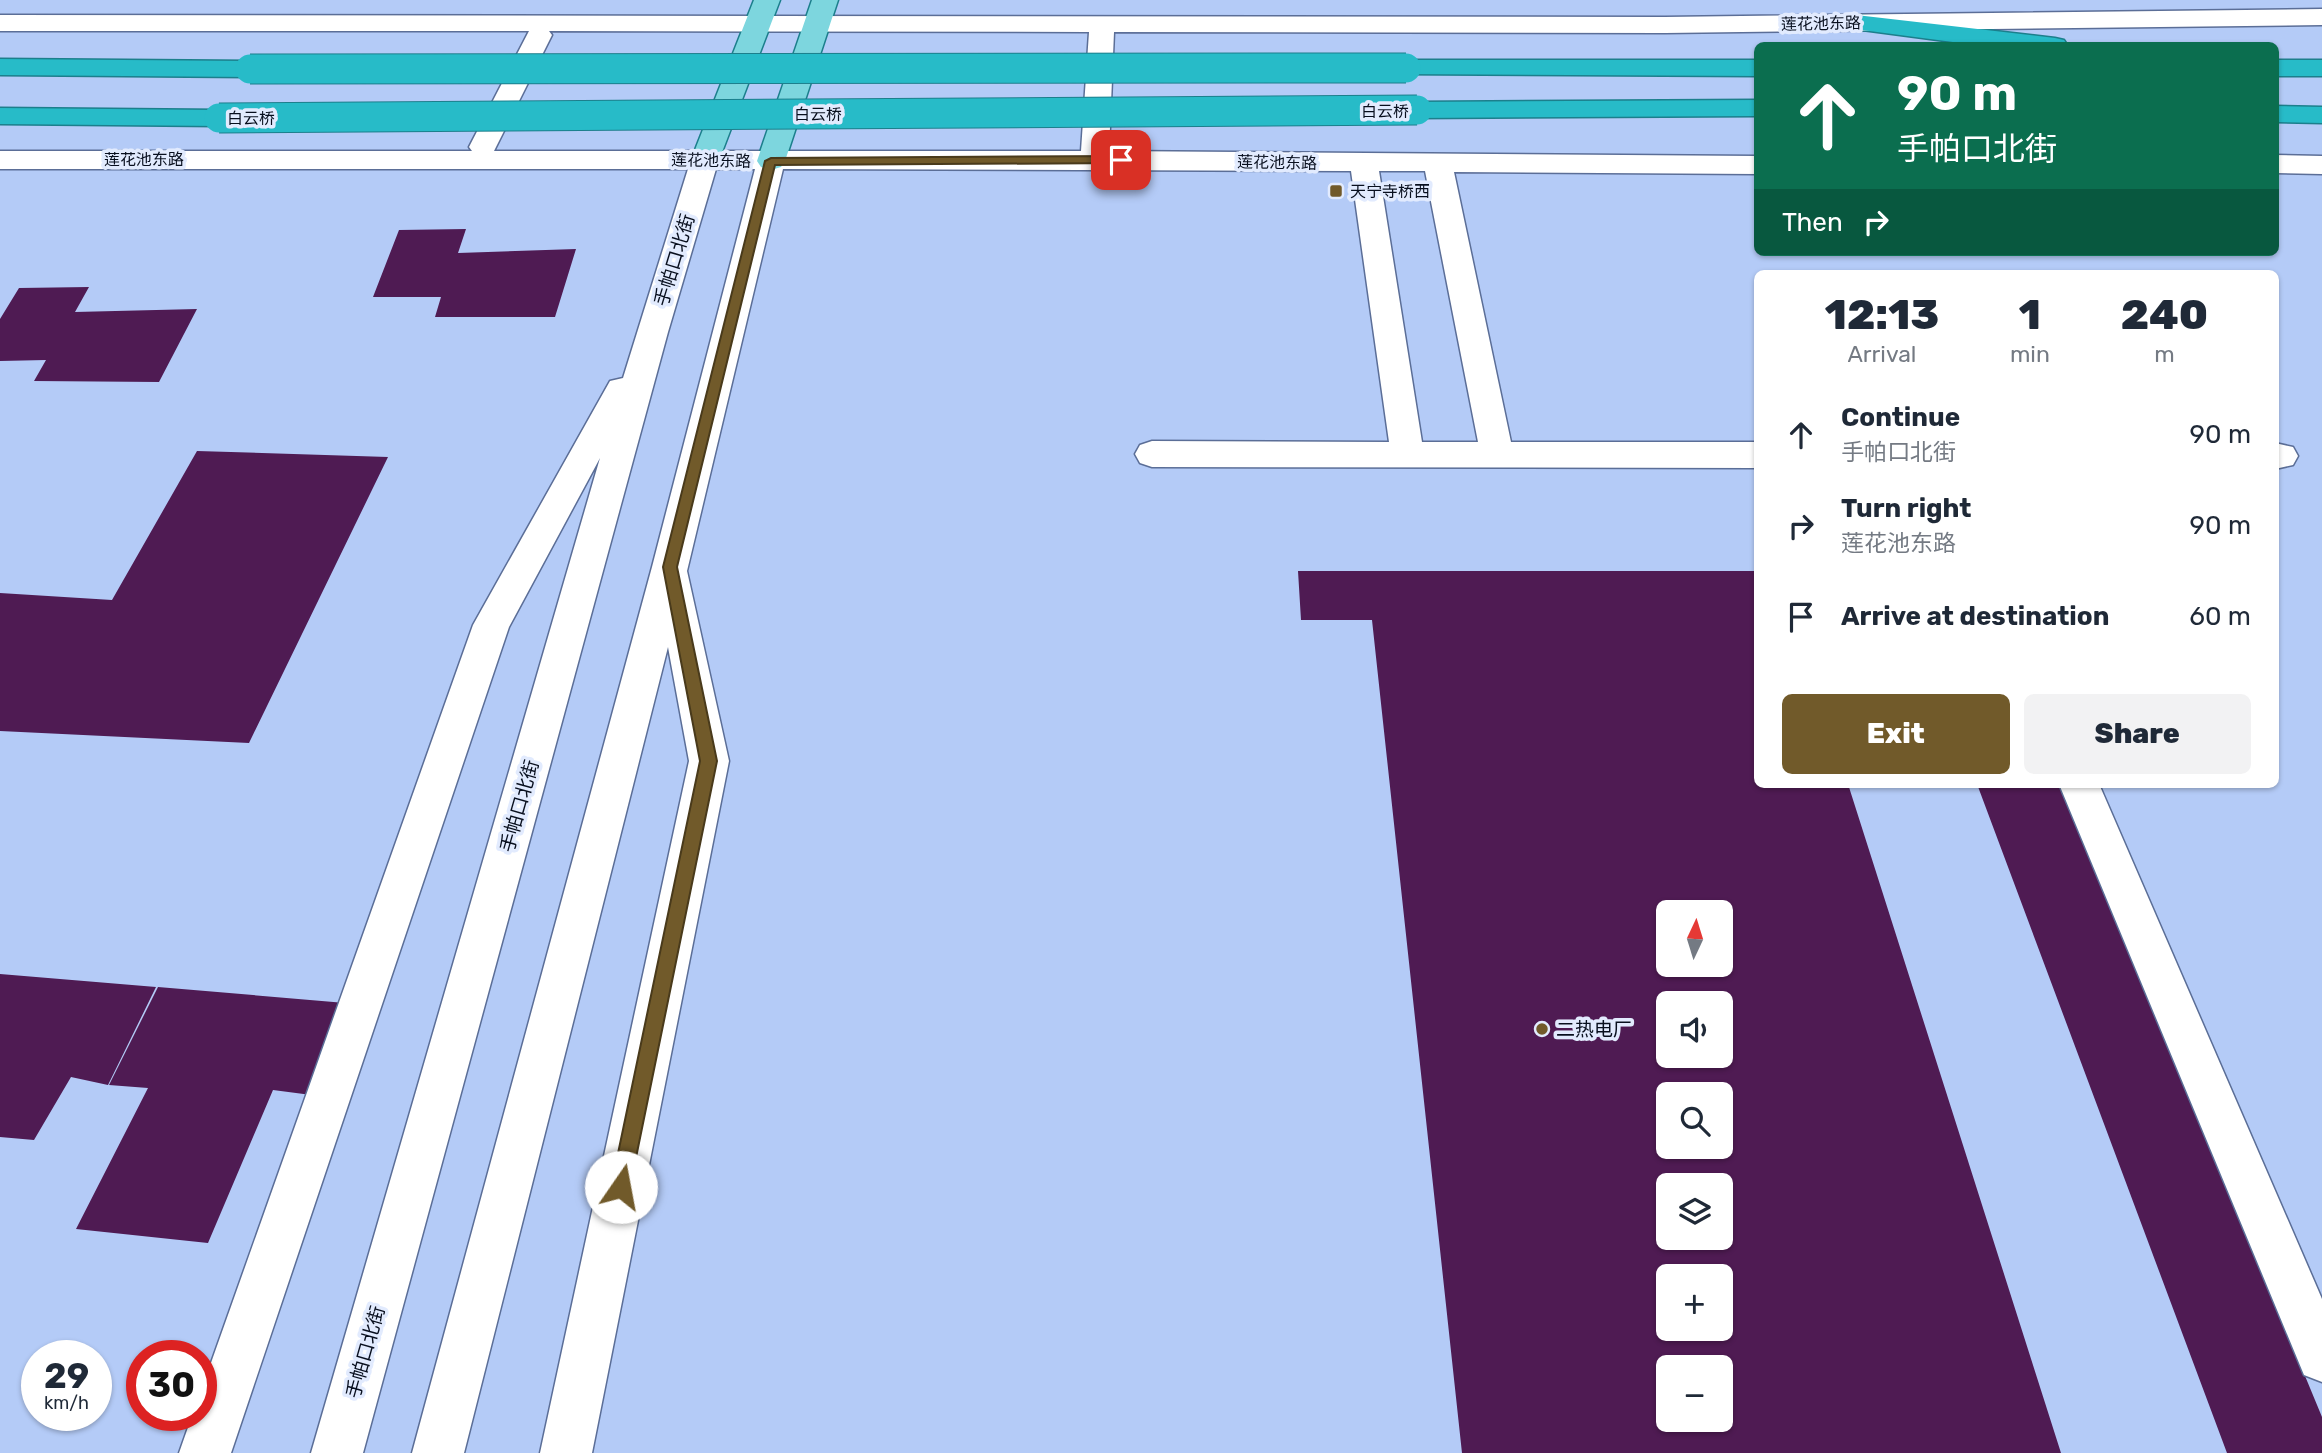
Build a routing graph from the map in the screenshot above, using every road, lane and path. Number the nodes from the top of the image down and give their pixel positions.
1 (1949, 10) edge
2 (761, 11) edge
3 (820, 12) edge
4 (2322, 17) edge
5 (0, 23) edge
6 (1102, 23) junction
7 (1856, 23) junction
8 (544, 26) junction
9 (2020, 42) edge
10 (0, 66) edge
11 (1754, 68) edge
12 (2279, 68) edge
13 (2322, 68) edge
14 (1754, 108) edge
15 (2281, 115) edge
16 (2322, 115) edge
17 (0, 116) edge
18 (478, 159) junction
19 (0, 160) edge
20 (705, 160) junction
21 (1094, 160) junction
22 (771, 161) junction
23 (1364, 163) junction
24 (1438, 164) junction
25 (2279, 164) edge
26 (1754, 165) edge
27 (2322, 165) edge
28 (652, 332) junction
29 (1152, 454) dead end
30 (1407, 454) junction
31 (1497, 454) junction
32 (1754, 455) edge
33 (670, 567) junction
34 (2082, 788) edge
35 (2322, 1357) edge
36 (205, 1453) edge
37 (337, 1453) edge
38 (438, 1453) edge
39 (566, 1453) edge

1 - 4 street, 莲花池东路
1 - 7 street, 莲花池东路
2 - 3 street, 莲花池东路
2 - 8 street
2 - 20 main road
3 - 6 street, 莲花池东路
3 - 22 main road
5 - 8 street
6 - 7 street, 莲花池东路
6 - 21 street
7 - 9 highway
8 - 18 street
10 - 11 highway, bridge
12 - 13 highway
14 - 17 highway, 白云桥, bridge
15 - 16 highway
18 - 19 street, 莲花池东路
18 - 20 street, 莲花池东路
20 - 22 street, 莲花池东路
20 - 28 street, 手帕口北街
21 - 22 street, 莲花池东路
21 - 23 street, 莲花池东路
22 - 33 street
23 - 24 street, 莲花池东路
23 - 30 street
24 - 26 street, 莲花池东路
24 - 31 street
25 - 27 street
28 - 36 street
28 - 37 street, 手帕口北街
29 - 30 street
30 - 31 street
31 - 32 street
33 - 38 street
33 - 39 street
34 - 35 street

